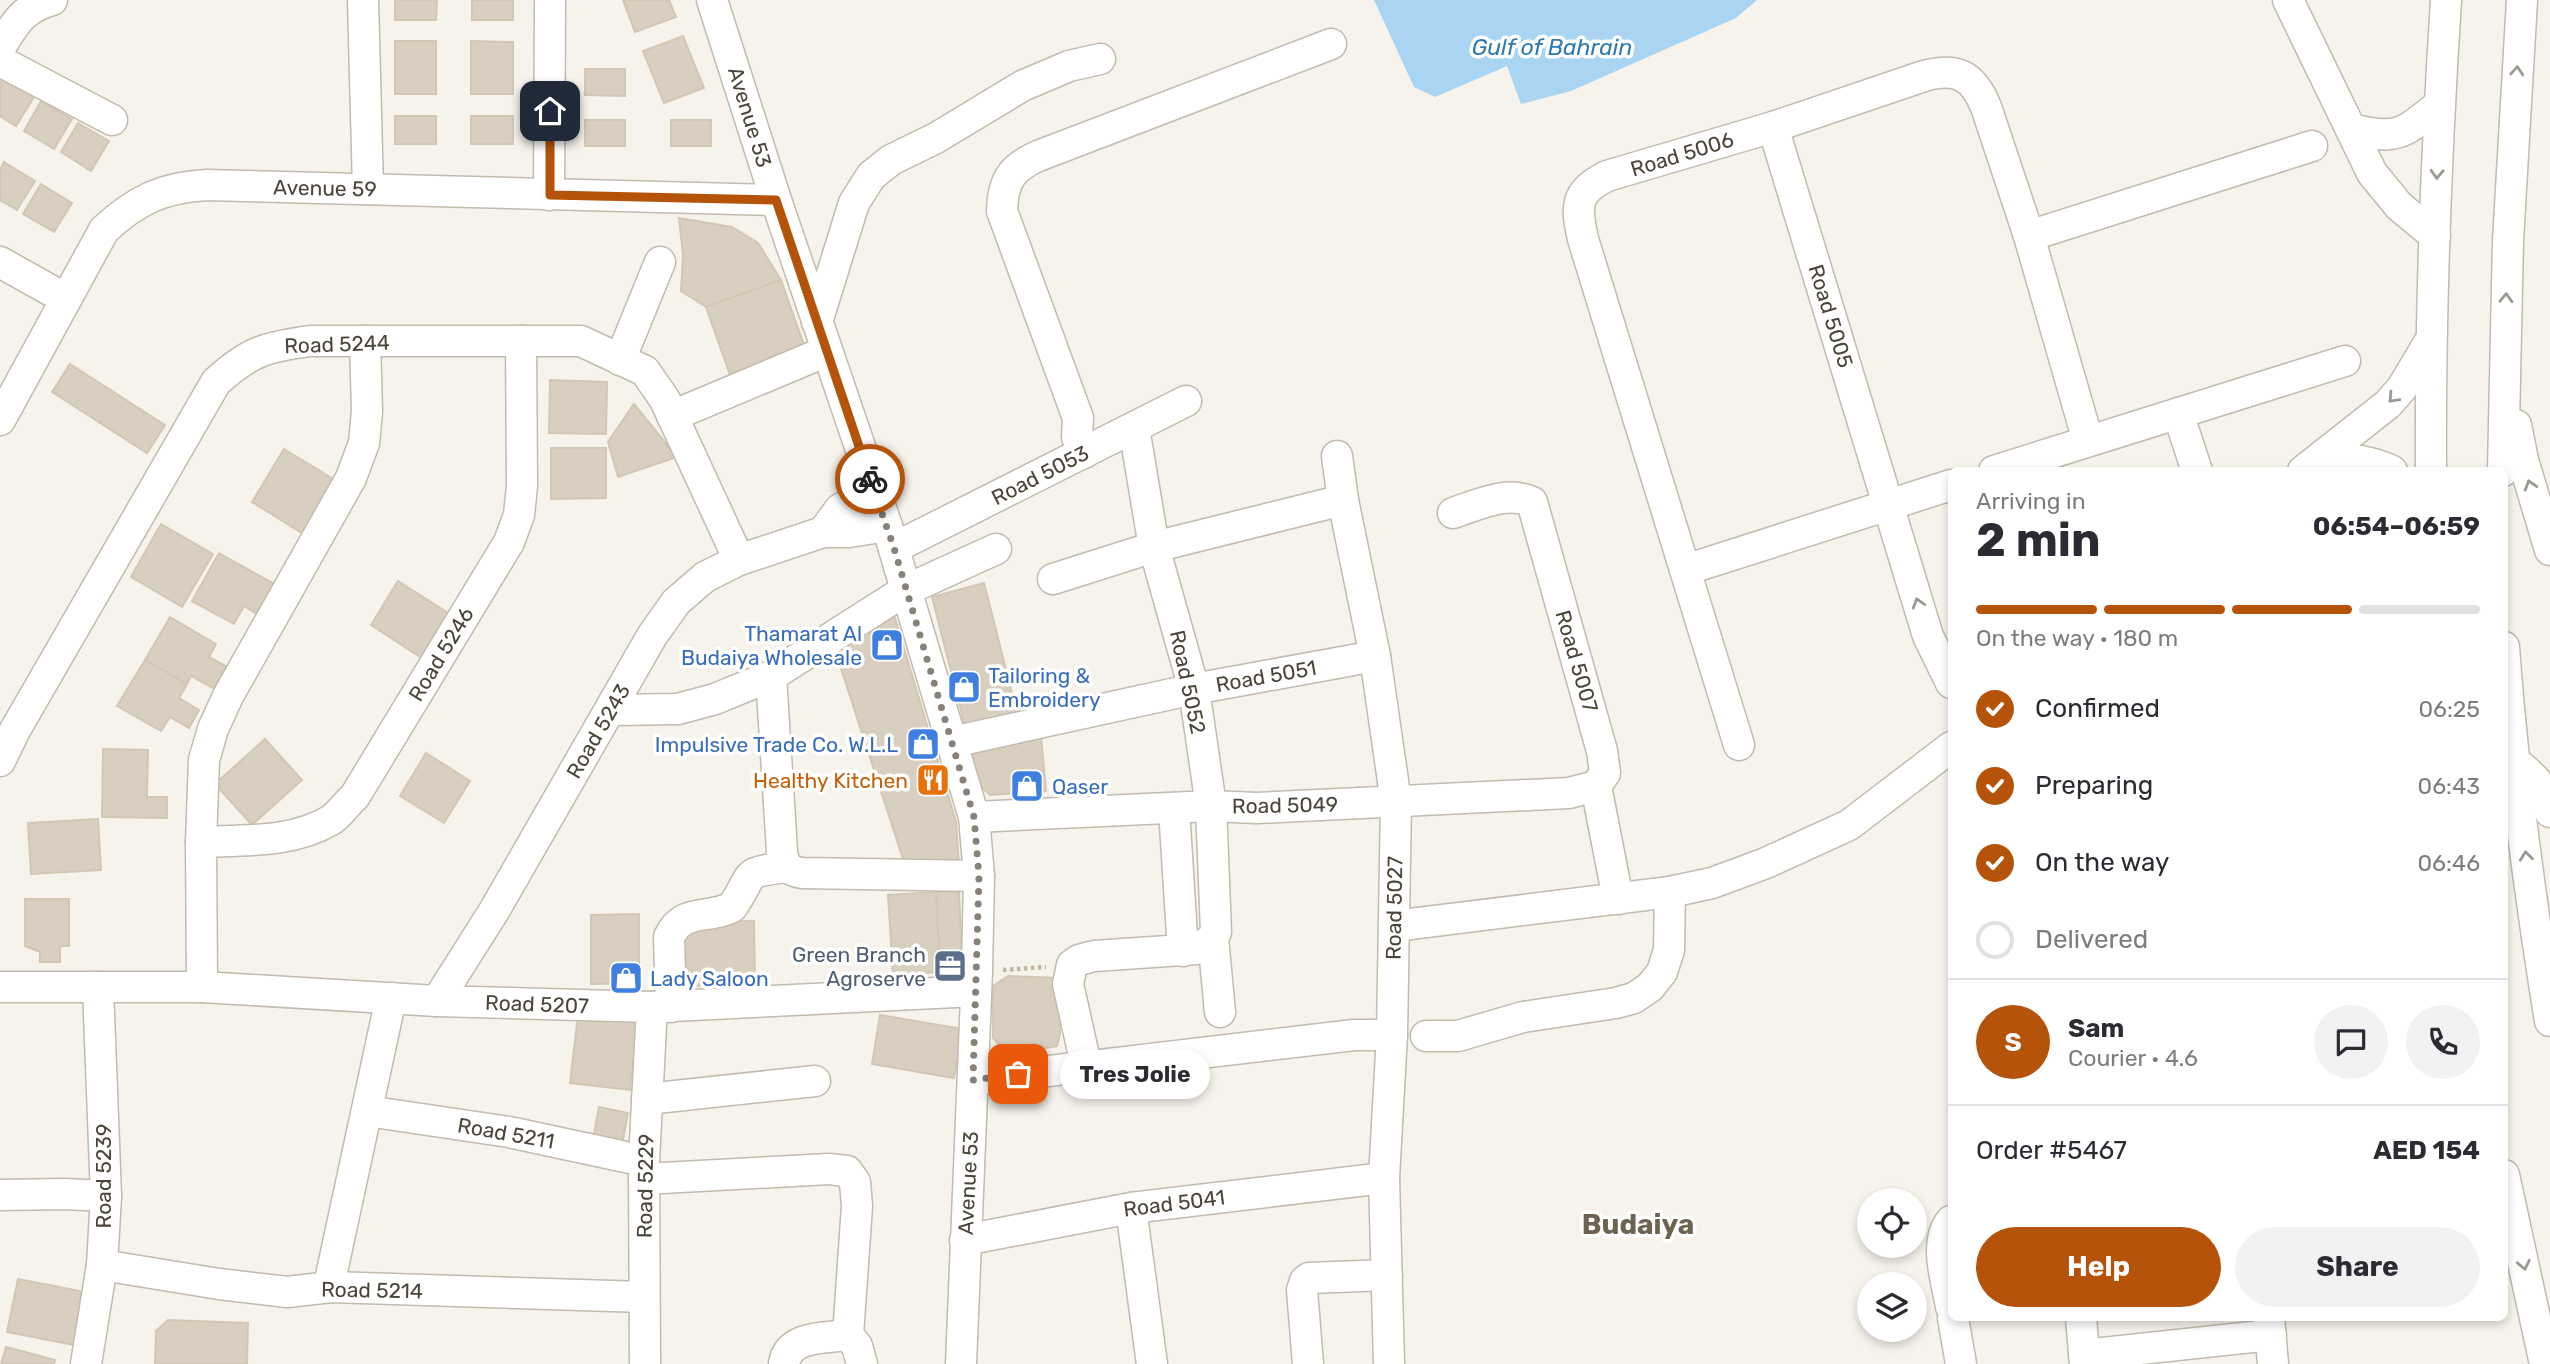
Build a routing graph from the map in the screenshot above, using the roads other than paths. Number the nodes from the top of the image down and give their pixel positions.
1 (52, 0) edge
2 (363, 0) edge
3 (550, 0) edge
4 (712, 0) edge
5 (2288, 0) edge
6 (2446, 0) edge
7 (2522, 0) edge
8 (1331, 44) dead end
9 (0, 48) edge
10 (1100, 59) dead end
11 (0, 61) edge
12 (2439, 105) junction
13 (112, 120) dead end
14 (1773, 127) junction
15 (2352, 129) junction
16 (2312, 146) dead end
17 (368, 189) junction
18 (550, 195) junction
19 (776, 200) junction
20 (2029, 236) junction
21 (2435, 236) junction
22 (0, 262) edge
23 (660, 262) dead end
24 (66, 299) junction
25 (817, 322) junction
26 (365, 341) junction
27 (521, 341) junction
28 (2430, 341) junction
29 (827, 351) junction
30 (620, 360) junction
31 (2345, 361) dead end
32 (2504, 366) junction
33 (1186, 401) dead end
34 (2178, 413) junction
35 (672, 416) junction
36 (0, 420) edge
37 (1134, 428) junction
38 (2088, 441) junction
39 (1091, 450) junction
40 (1337, 456) dead end
41 (2312, 464) edge
42 (2007, 467) edge
43 (2196, 467) edge
44 (2381, 467) edge
45 (2431, 467) edge
46 (2503, 467) edge
47 (1948, 486) edge
48 (875, 492) junction
49 (1343, 500) junction
50 (1888, 505) junction
51 (1453, 513) dead end
52 (822, 532) junction
53 (891, 537) junction
54 (1154, 547) junction
55 (996, 549) dead end
56 (2550, 550) edge
57 (739, 561) junction
58 (1685, 570) junction
59 (1053, 579) dead end
60 (906, 590) junction
61 (1375, 656) junction
62 (771, 676) junction
63 (1948, 677) edge
64 (1194, 689) junction
65 (2508, 692) edge
66 (611, 710) junction
67 (952, 742) junction
68 (1739, 745) dead end
69 (1948, 749) edge
70 (0, 761) edge
71 (2514, 761) junction
72 (1596, 786) junction
73 (1396, 802) junction
74 (1211, 806) junction
75 (1174, 808) junction
76 (2550, 812) edge
77 (974, 817) junction
78 (201, 842) junction
79 (786, 867) junction
80 (2550, 869) edge
81 (979, 876) junction
82 (1670, 892) junction
83 (1618, 899) junction
84 (2532, 907) junction
85 (1394, 926) junction
86 (1213, 938) junction
87 (1183, 951) junction
88 (977, 981) junction
89 (0, 987) edge
90 (98, 987) junction
91 (202, 987) junction
92 (390, 998) junction
93 (438, 1002) junction
94 (662, 1007) junction
95 (1220, 1012) dead end
96 (2550, 1021) edge
97 (1392, 1035) junction
98 (1426, 1036) dead end
99 (1086, 1065) junction
100 (973, 1080) junction
101 (815, 1081) dead end
102 (648, 1099) junction
103 (367, 1111) junction
104 (644, 1170) junction
105 (1384, 1178) junction
106 (2508, 1193) edge
107 (0, 1195) edge
108 (106, 1196) junction
109 (1131, 1208) junction
110 (1948, 1225) edge
111 (965, 1240) junction
112 (102, 1265) junction
113 (1387, 1275) junction
114 (1948, 1285) edge
115 (331, 1287) junction
116 (644, 1297) junction
117 (1954, 1321) edge
118 (2081, 1321) edge
119 (2270, 1326) edge
120 (848, 1335) junction
121 (2084, 1359) edge
122 (86, 1364) edge
123 (645, 1364) edge
124 (784, 1364) edge
125 (862, 1364) edge
126 (961, 1364) edge
127 (1152, 1364) edge
128 (1308, 1364) edge
129 (1389, 1364) edge
130 (1961, 1364) edge
131 (2273, 1364) edge
132 (2545, 1364) edge

1 - 9 street
2 - 17 street
3 - 18 street
4 - 19 street, Avenue 53
5 - 15 street
6 - 12 street
32 -> 7 street
8 - 39 street
10 - 25 street
11 - 13 street
12 - 15 street
12 -> 21 street
14 - 20 street, Road 5006
14 - 50 street, Road 5005
14 - 58 street, Road 5006
15 - 21 street
16 - 20 street
17 - 18 street, Avenue 59
17 - 24 street, Avenue 59
18 - 19 street, Avenue 59
19 - 25 street, Avenue 53
20 - 38 street, Road 5006
21 - 28 street
22 - 24 street
23 - 30 street
24 - 36 street, Avenue 59
25 - 29 street, Avenue 53
26 - 27 street, Road 5244
26 - 70 street, Road 5244
26 - 78 street
27 - 30 street, Road 5244
27 - 78 street, Road 5246
28 -> 41 street
28 - 45 street
29 - 35 street
29 - 48 street, Avenue 53
30 - 35 street, Road 5244
31 - 34 street
32 - 46 street
56 -> 32 street
33 - 37 street, Road 5053
34 - 38 street
34 - 43 street
35 - 57 street, Road 5244
37 - 39 street, Road 5053
37 - 54 street, Road 5052
38 - 42 street
39 - 53 street, Road 5053
40 - 49 street, Road 5027
41 - 44 street
47 - 50 street
48 - 52 street, Road 5243
48 - 53 street, Avenue 53
49 - 54 street
49 - 61 street, Road 5027
50 - 58 street
63 -> 50 street, Road 5005
51 - 72 street, Road 5007
52 - 53 street, Road 5243
52 - 57 street, Road 5243
53 - 60 street, Avenue 53
54 - 59 street
54 - 64 street, Road 5052
55 - 60 street
57 - 66 street, Road 5243
58 - 68 street, Road 5006
60 - 62 street
60 - 67 street, Avenue 53
61 - 64 street, Road 5051
61 - 73 street, Road 5027
62 - 66 street
62 - 79 street
64 - 67 street, Road 5051
64 - 74 street, Road 5052
65 - 71 street
66 - 93 street, Road 5243
67 - 77 street, Avenue 53
69 - 82 street
71 - 76 street
84 -> 71 street
72 - 73 street, Road 5049
72 - 83 street, Road 5007
73 - 74 street, Road 5049
73 - 85 street, Road 5027
74 - 75 street, Road 5049
74 - 86 street, Road 5052
75 - 77 street, Road 5049
75 - 87 street
77 - 81 street, Avenue 53
78 - 91 street
79 - 81 street
79 - 94 street, Road 5229
80 - 84 street
81 - 88 street, Avenue 53
82 - 83 street
82 - 98 street
83 - 85 street
84 - 96 street
85 - 97 street, Road 5027
86 - 87 street
86 - 95 street, Road 5052
87 - 99 street
88 - 94 street, Road 5207
88 - 100 street, Avenue 53
89 - 90 street, Road 5207
90 - 91 street, Road 5207
90 - 108 street, Road 5239
91 - 92 street, Road 5207
92 - 93 street, Road 5207
92 - 103 street
93 - 94 street, Road 5207
94 - 102 street, Road 5229
97 - 99 street
97 - 105 street, Road 5027
99 - 100 street
100 - 111 street, Avenue 53
101 - 102 street
102 - 104 street, Road 5229
103 - 104 street, Road 5211
103 - 115 street
104 - 116 street, Road 5229
104 - 120 street, Road 5211
105 - 109 street, Road 5041
105 - 113 street, Road 5027
106 -> 132 street
107 - 108 street
108 - 112 street, Road 5239
109 - 111 street, Road 5041
109 - 127 street
110 - 114 street
111 - 126 street, Avenue 53
112 - 115 street, Road 5214
112 - 122 street, Road 5239
113 - 128 street
113 - 129 street, Road 5027
115 - 116 street, Road 5214
116 - 123 street, Road 5229
117 - 130 street
118 - 121 street
119 - 121 street
119 - 131 street
120 - 124 street
120 - 125 street

